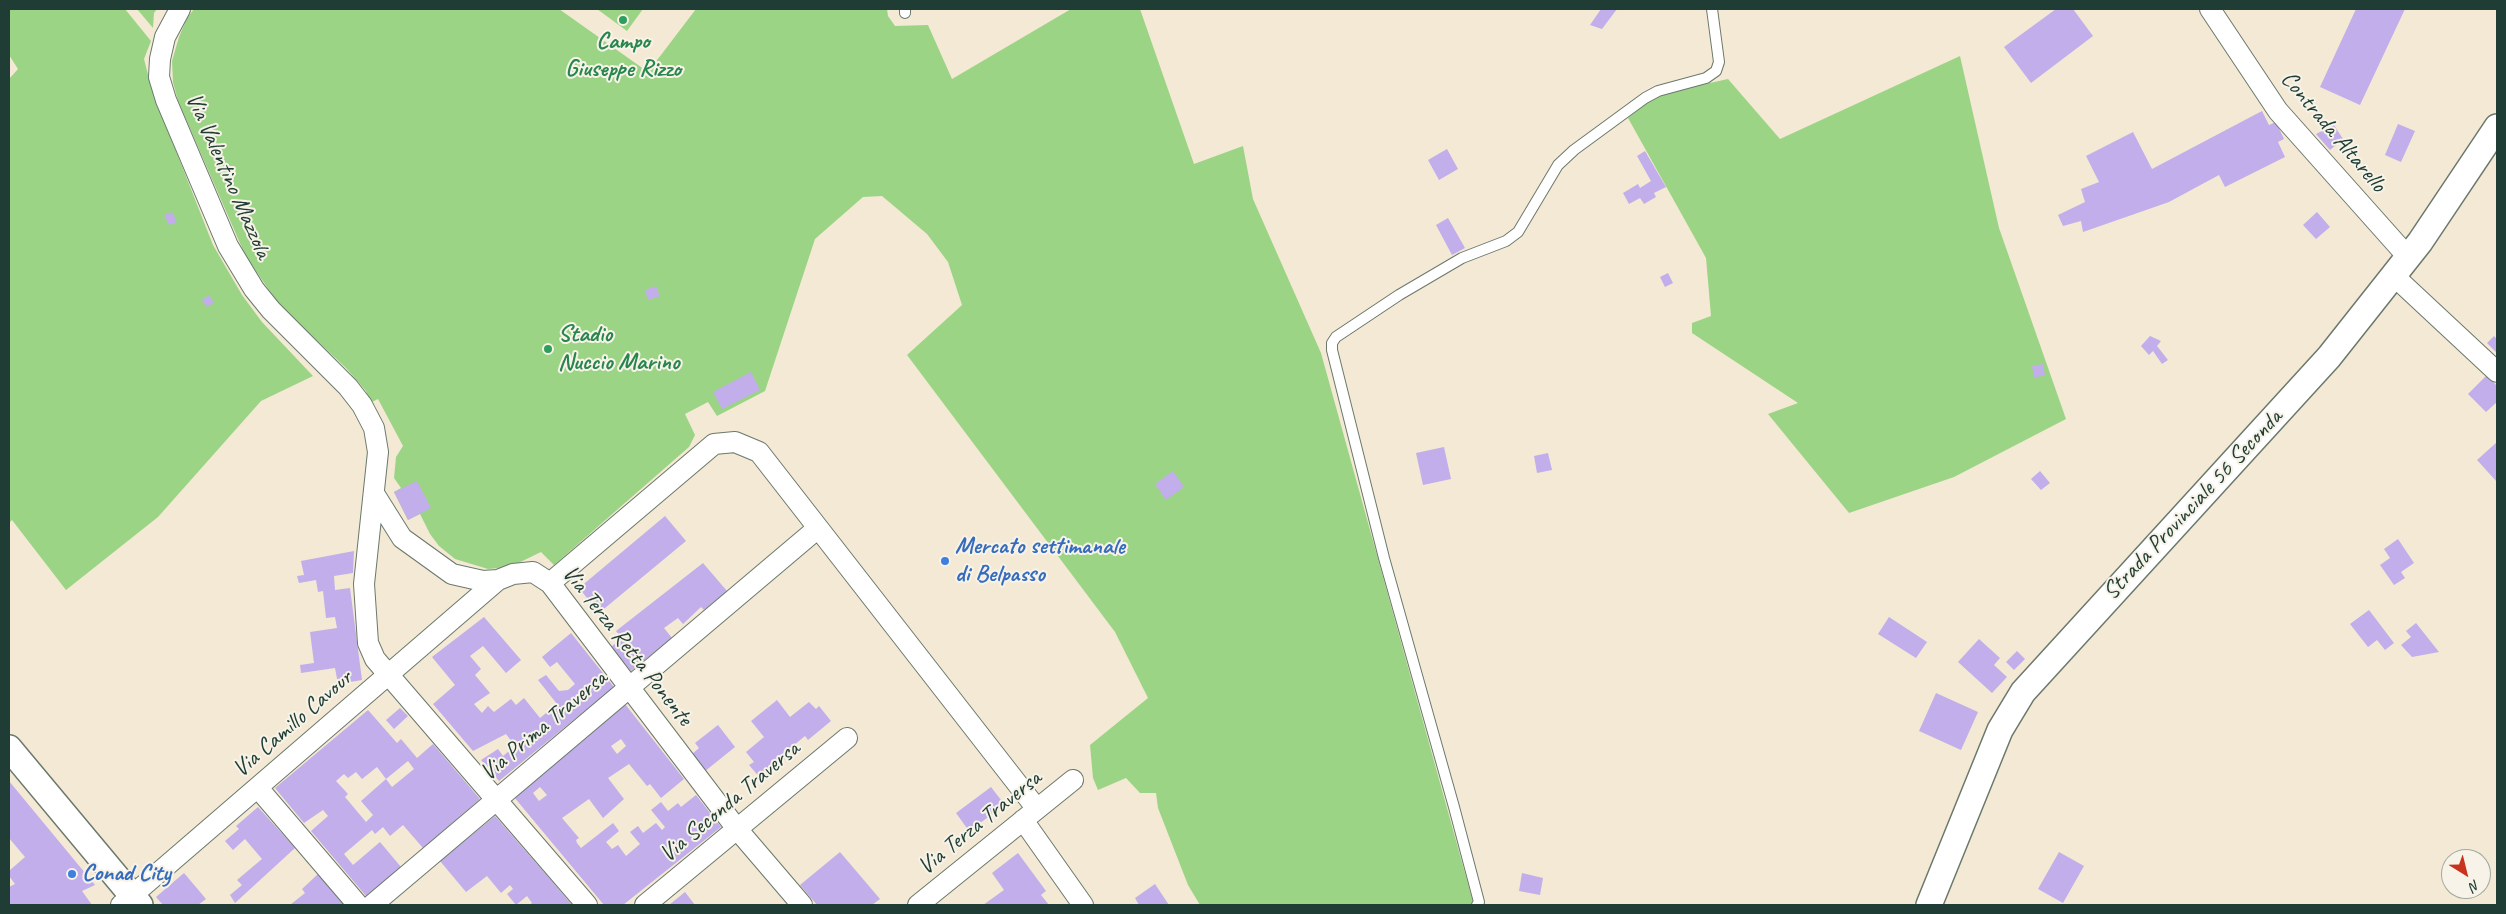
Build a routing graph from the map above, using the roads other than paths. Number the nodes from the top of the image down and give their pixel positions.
1 (180, 9) edge
2 (1712, 9) edge
3 (2210, 9) edge
4 (2497, 127) edge
5 (2401, 267) junction
6 (2497, 372) edge
7 (375, 495) junction
8 (818, 528) junction
9 (498, 580) junction
10 (550, 583) junction
11 (388, 673) junction
12 (630, 687) junction
13 (847, 738) dead end
14 (9, 748) edge
15 (1073, 780) dead end
16 (258, 788) junction
17 (496, 799) junction
18 (1030, 815) junction
19 (737, 829) junction
20 (132, 902) edge
21 (358, 905) edge
22 (372, 905) edge
23 (587, 905) edge
24 (646, 905) edge
25 (802, 905) edge
26 (918, 905) edge
27 (1082, 905) edge
28 (1477, 905) edge
29 (1929, 905) edge

1 - 7 street, Via Valentino Mazzola
2 - 28 lane
3 - 5 street, Contrada Altarello
4 - 5 street, Strada Provinciale 56 Seconda
5 - 6 street, Contrada Altarello
5 - 29 street, Strada Provinciale 56 Seconda
7 - 9 street, Via Terza Retta Ponente
7 - 11 street, Via Valentino Mazzola
8 - 10 street
8 - 12 street, Via Prima Traversa
8 - 18 street
9 - 10 street, Via Terza Retta Ponente
9 - 11 street, Via Camillo Cavour
10 - 12 street, Via Terza Retta Ponente
11 - 16 street, Via Camillo Cavour
11 - 17 street, Via Valentino Mazzola
12 - 17 street, Via Prima Traversa
12 - 19 street, Via Terza Retta Ponente
13 - 19 street, Via Seconda Traversa
14 - 20 street
15 - 18 street, Via Terza Traversa
16 - 20 street, Via Camillo Cavour
16 - 21 street
17 - 22 street, Via Prima Traversa
17 - 23 street, Via Valentino Mazzola
18 - 26 street, Via Terza Traversa
18 - 27 street
19 - 24 street, Via Seconda Traversa
19 - 25 street, Via Terza Retta Ponente

